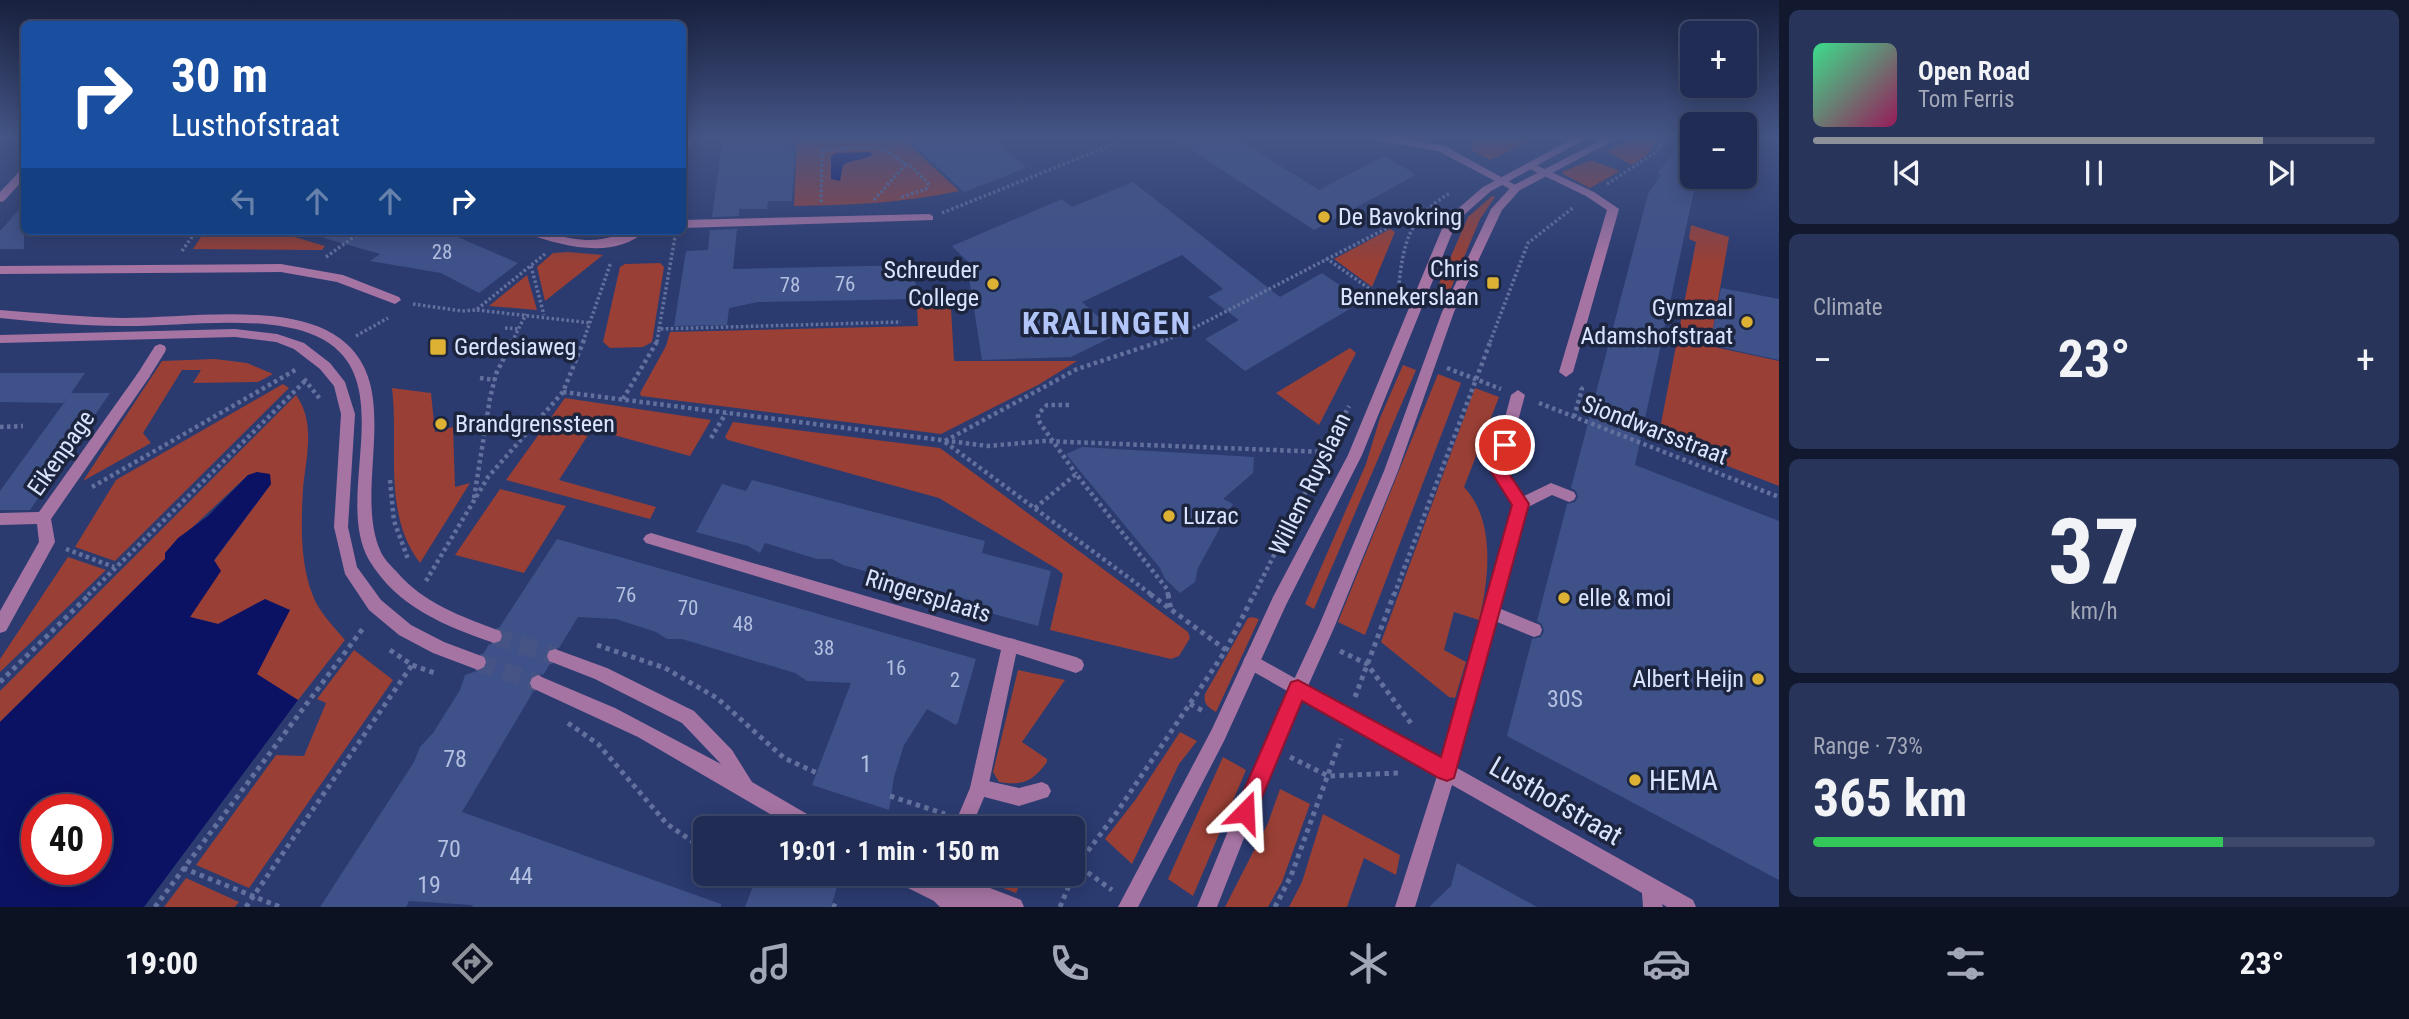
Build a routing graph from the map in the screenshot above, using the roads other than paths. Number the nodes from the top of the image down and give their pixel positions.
1 (19, 178) edge
2 (1494, 178) edge
3 (1506, 178) edge
4 (1534, 178) edge
5 (1559, 178) edge
6 (1500, 181) junction
7 (1516, 188) junction
8 (0, 199) edge
9 (929, 218) road end
10 (686, 223) edge
11 (545, 235) edge
12 (630, 235) edge
13 (0, 271) edge
14 (396, 300) dead end
15 (0, 314) edge
16 (0, 339) edge
17 (160, 349) dead end
18 (1566, 372) road end
19 (1518, 395) road end
20 (1569, 496) dead end
21 (1521, 504) junction
22 (43, 518) junction
23 (0, 519) edge
24 (651, 539) dead end
25 (1490, 612) junction
26 (0, 626) edge
27 (1534, 630) dead end
28 (494, 636) tunnel mouth
29 (1010, 645) junction
30 (555, 656) tunnel mouth
31 (478, 662) tunnel mouth
32 (1251, 662) junction
33 (1076, 664) dead end
34 (538, 683) tunnel mouth
35 (1298, 689) junction
36 (1447, 771) junction
37 (979, 788) junction
38 (748, 790) junction
39 (1042, 790) dead end
40 (792, 816) edge
41 (967, 816) edge
42 (922, 886) edge
43 (1650, 887) junction
44 (947, 900) edge
45 (1129, 905) edge
46 (1014, 907) edge
47 (1207, 907) edge
48 (1405, 907) edge
49 (1653, 907) edge
50 (1686, 907) edge

1 - 8 street
2 - 6 street
3 - 6 street, Willem Ruyslaan
4 - 7 street
5 - 18 street
6 - 7 street
6 - 32 street, Willem Ruyslaan
7 - 35 street
9 - 10 street
11 - 12 street
13 - 14 street
15 - 28 street
16 - 31 street
17 - 22 street, Eikenpage
19 - 21 street
20 - 21 street
21 - 25 street
22 - 23 street
22 - 26 street, Eikenpage
24 - 29 street, Ringersplaats
25 - 27 street
25 - 36 street
29 - 33 street
29 - 37 street, Ringersplaats
30 - 38 street
32 - 35 street, Lusthofstraat
32 - 45 street, Willem Ruyslaan
34 - 38 street
35 - 36 street, Lusthofstraat
35 - 47 street
36 - 43 street, Lusthofstraat
36 - 48 street
37 - 39 street
37 - 41 street, Ringersplaats
38 - 40 street
42 - 44 street
43 - 49 street
43 - 50 street, Lusthofstraat
44 - 46 street

